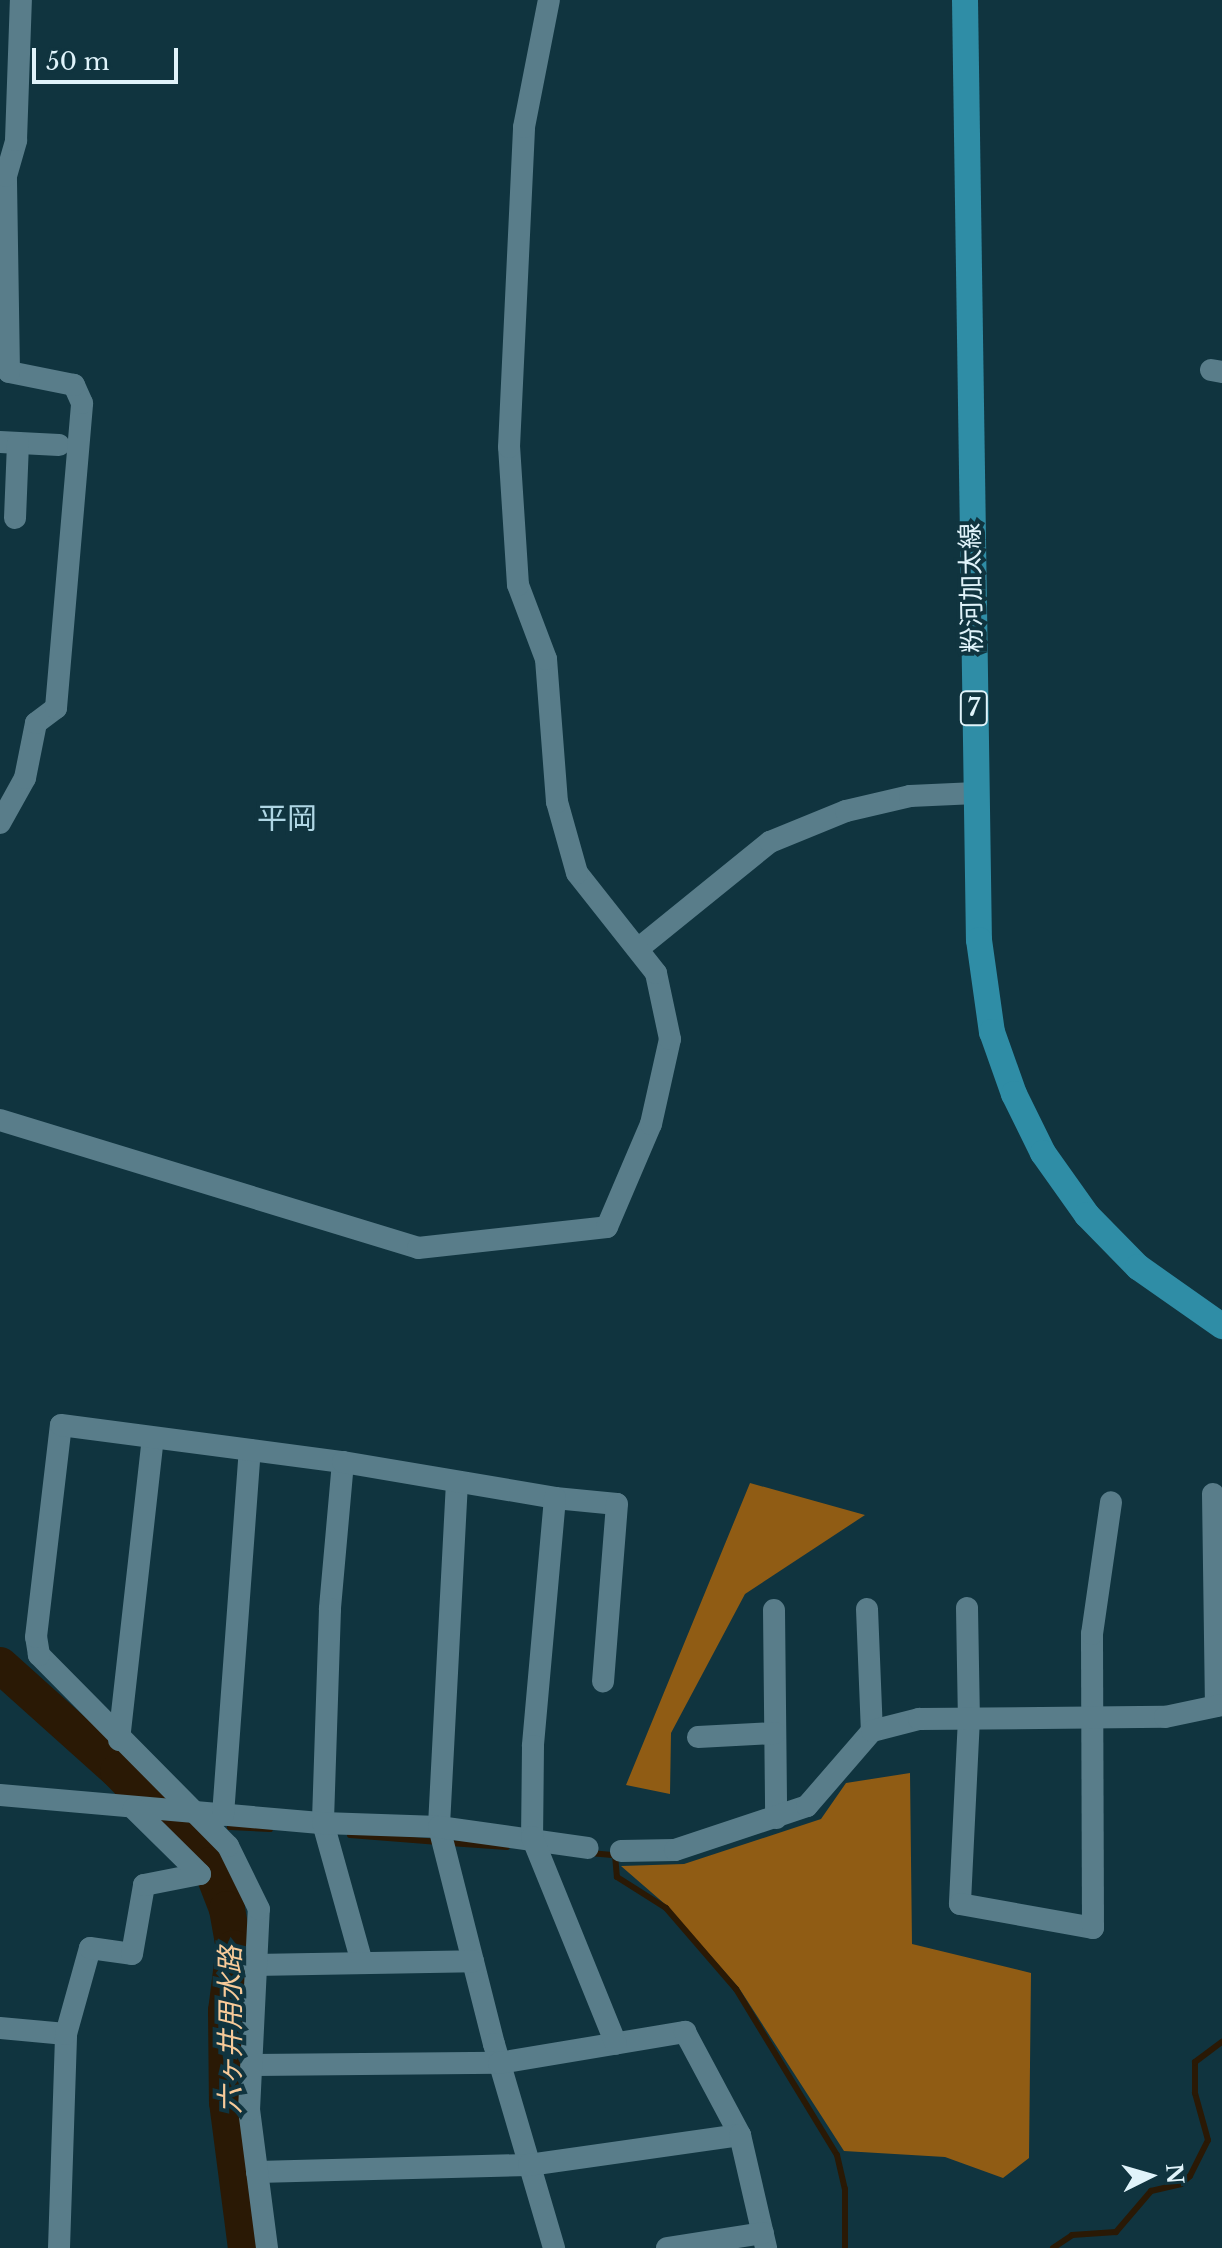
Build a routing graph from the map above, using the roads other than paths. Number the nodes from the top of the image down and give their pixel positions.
1 (21, 0) edge
2 (549, 0) edge
3 (965, 0) edge
4 (9, 442) edge
5 (59, 445) dead end
6 (15, 518) dead end
7 (976, 793) junction
8 (0, 823) edge
9 (639, 948) junction
10 (0, 1120) edge
11 (1222, 1326) edge
12 (153, 1438) junction
13 (250, 1450) junction
14 (343, 1462) junction
15 (457, 1482) junction
16 (1213, 1494) dead end
17 (555, 1498) junction
18 (1111, 1502) dead end
19 (967, 1608) dead end
20 (867, 1609) dead end
21 (774, 1610) dead end
22 (1218, 1616) edge
23 (603, 1681) dead end
24 (1219, 1706) edge
25 (1095, 1717) junction
26 (969, 1718) junction
27 (872, 1731) junction
28 (775, 1733) junction
29 (698, 1737) dead end
30 (119, 1740) junction
31 (0, 1795) edge
32 (134, 1809) junction
33 (189, 1811) junction
34 (223, 1815) junction
35 (776, 1818) junction
36 (323, 1823) junction
37 (439, 1827) junction
38 (532, 1837) junction
39 (588, 1848) dead end
40 (621, 1851) dead end
41 (473, 1961) junction
42 (362, 1963) junction
43 (254, 1965) junction
44 (0, 2028) edge
45 (66, 2034) junction
46 (616, 2044) junction
47 (499, 2063) junction
48 (254, 2065) junction
49 (740, 2135) junction
50 (529, 2165) junction
51 (257, 2172) junction
52 (764, 2240) edge
53 (59, 2248) edge
54 (267, 2248) edge
55 (554, 2248) edge
56 (667, 2248) edge

1 - 8 street
2 - 9 street
3 - 7 main road, 粉河加太線 / 7
4 - 5 street
4 - 6 street
7 - 9 street
7 - 11 main road, 粉河加太線 / 7
9 - 10 street
12 - 13 street
12 - 30 street
12 - 30 street
13 - 14 street
13 - 34 street
14 - 15 street
14 - 36 street
15 - 17 street
15 - 37 street
16 - 22 street
17 - 23 street
17 - 38 street
18 - 25 street
19 - 26 street
20 - 27 street
21 - 28 street
22 - 24 street
24 - 25 street
25 - 26 street
25 - 26 street
26 - 27 street
27 - 35 street
28 - 29 street
28 - 35 street
30 - 33 street
31 - 32 street
32 - 33 street
32 - 45 street
33 - 34 street
33 - 43 street
34 - 36 street
35 - 40 street
36 - 37 street
36 - 42 street
37 - 38 street
37 - 41 street
38 - 39 street
38 - 46 street
41 - 42 street
41 - 47 street
42 - 43 street
43 - 48 street
44 - 45 street
45 - 53 street
46 - 47 street
46 - 49 street
47 - 48 street
47 - 50 street
48 - 51 street
49 - 50 street
49 - 52 street
50 - 51 street
50 - 55 street
51 - 54 street
52 - 56 street

